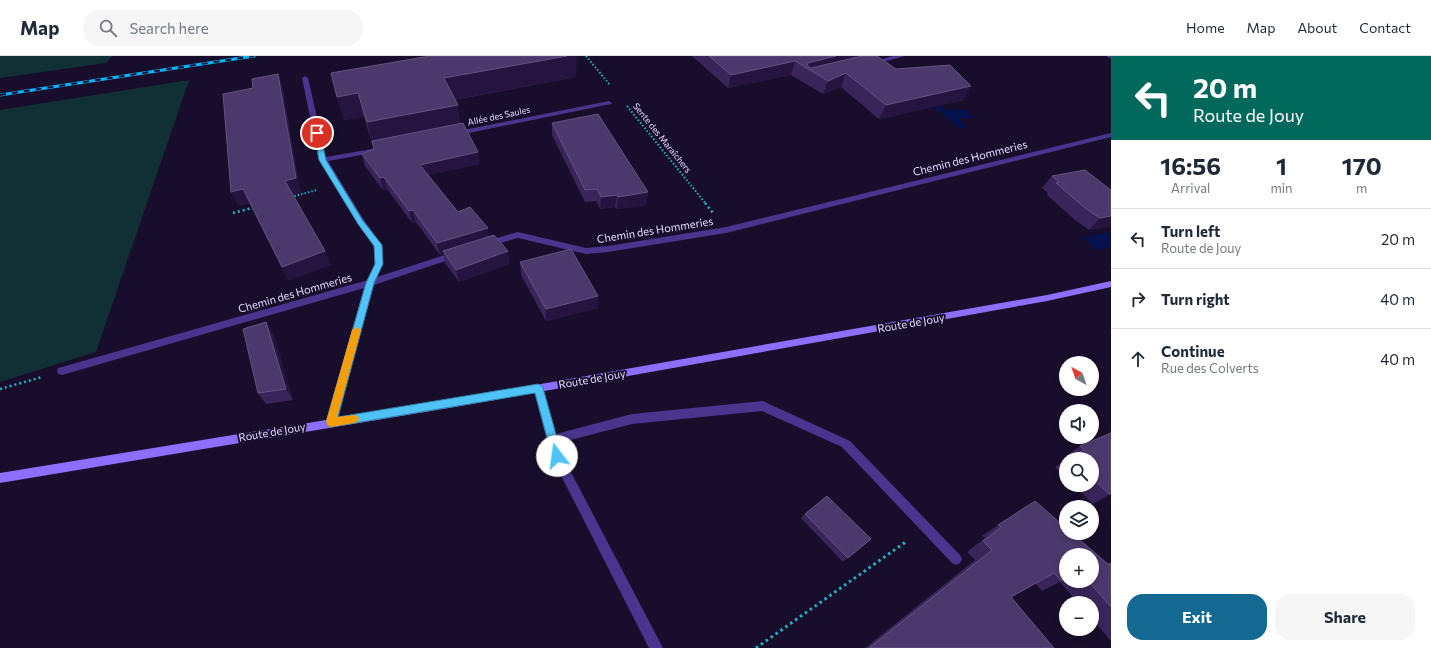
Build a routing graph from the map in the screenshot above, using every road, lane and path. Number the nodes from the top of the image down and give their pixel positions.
1 (586, 56) edge
2 (902, 56) edge
3 (872, 59) edge
4 (305, 78) dead end
5 (614, 90) dead end
6 (623, 101) dead end
7 (609, 103) dead end
8 (449, 135) edge
9 (1111, 135) edge
10 (388, 148) edge
11 (322, 160) junction
12 (337, 184) junction
13 (285, 199) edge
14 (263, 205) edge
15 (233, 213) dead end
16 (726, 230) junction
17 (478, 247) edge
18 (463, 252) edge
19 (370, 283) junction
20 (1111, 284) edge
21 (62, 371) joint
22 (538, 388) junction
23 (0, 389) edge
24 (331, 422) junction
25 (553, 440) junction
26 (0, 478) edge
27 (926, 528) junction
28 (956, 559) dead end
29 (656, 648) edge
30 (756, 648) edge

1 - 5 path
2 - 3 street
4 - 11 street
6 - 16 path, Sente des Maraîchers
7 - 8 street, Allée des Saules
9 - 16 street, Chemin des Hommeries
10 - 11 street
11 - 12 street
12 - 13 path
12 - 19 street
14 - 15 path
16 - 17 street, Chemin des Hommeries
18 - 19 street, Chemin des Hommeries
19 - 21 street, Chemin des Hommeries
19 - 24 street
20 - 22 main road, Route de Jouy
21 - 23 path
22 - 24 main road, Route de Jouy
22 - 25 street
24 - 26 main road, Route de Jouy
25 - 27 street
25 - 29 street
27 - 28 street
27 - 30 path

